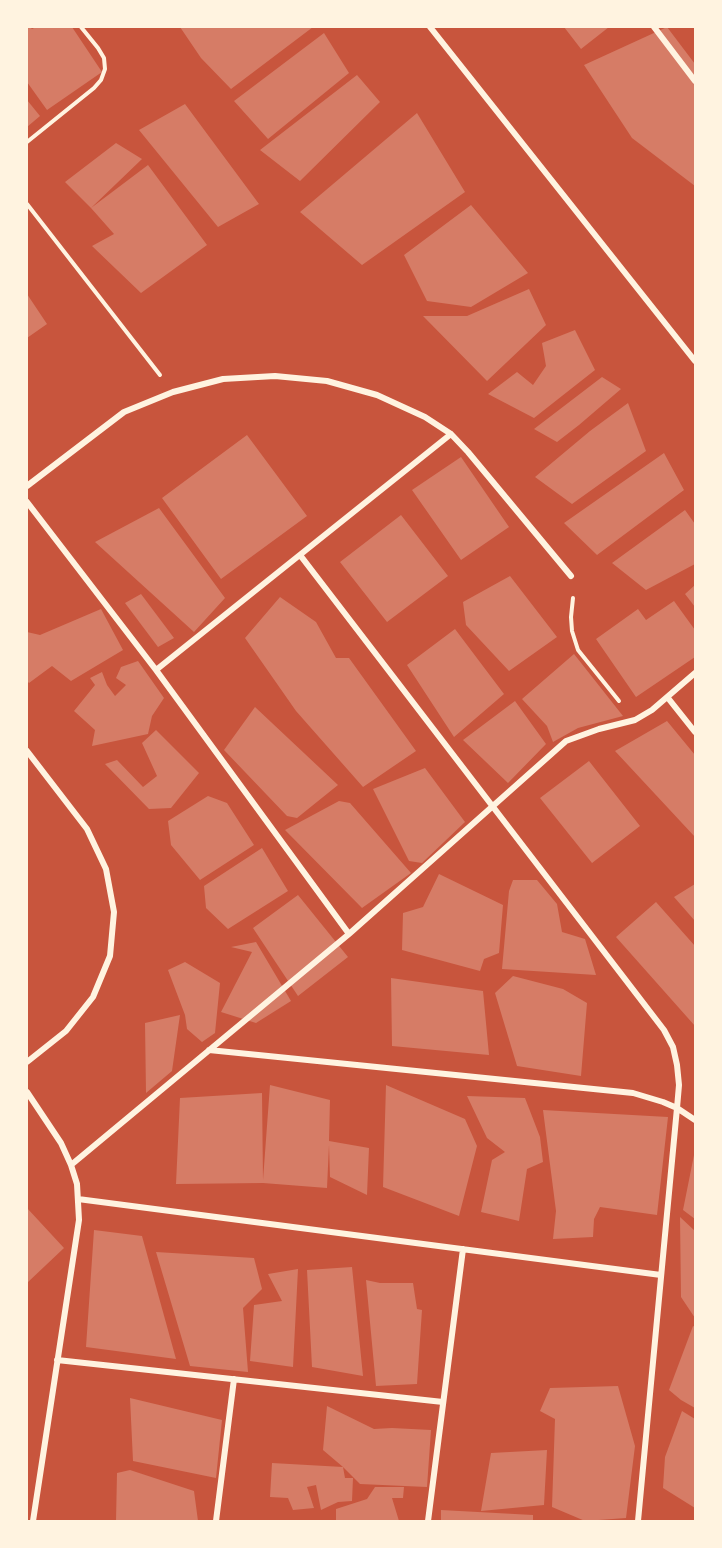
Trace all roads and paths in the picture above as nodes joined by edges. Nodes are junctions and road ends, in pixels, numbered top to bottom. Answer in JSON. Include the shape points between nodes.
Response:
{"nodes":[{"id":1,"x":81,"y":27,"type":"edge"},
{"id":2,"x":430,"y":27,"type":"edge"},
{"id":3,"x":654,"y":27,"type":"edge"},
{"id":4,"x":695,"y":81,"type":"edge"},
{"id":5,"x":27,"y":142,"type":"edge"},
{"id":6,"x":27,"y":204,"type":"edge"},
{"id":7,"x":695,"y":361,"type":"edge"},
{"id":8,"x":173,"y":392,"type":"junction"},
{"id":9,"x":451,"y":434,"type":"junction"},
{"id":10,"x":27,"y":486,"type":"edge"},
{"id":11,"x":27,"y":502,"type":"edge"},
{"id":12,"x":300,"y":555,"type":"junction"},
{"id":13,"x":571,"y":576,"type":"joint"},
{"id":14,"x":156,"y":670,"type":"junction"},
{"id":15,"x":695,"y":674,"type":"edge"},
{"id":16,"x":668,"y":698,"type":"junction"},
{"id":17,"x":635,"y":720,"type":"junction"},
{"id":18,"x":695,"y":732,"type":"edge"},
{"id":19,"x":27,"y":751,"type":"edge"},
{"id":20,"x":492,"y":807,"type":"junction"},
{"id":21,"x":349,"y":934,"type":"junction"},
{"id":22,"x":208,"y":1050,"type":"junction"},
{"id":23,"x":27,"y":1062,"type":"edge"},
{"id":24,"x":27,"y":1092,"type":"edge"},
{"id":25,"x":677,"y":1108,"type":"junction"},
{"id":26,"x":695,"y":1120,"type":"edge"},
{"id":27,"x":71,"y":1165,"type":"junction"},
{"id":28,"x":78,"y":1200,"type":"junction"},
{"id":29,"x":463,"y":1249,"type":"junction"},
{"id":30,"x":661,"y":1275,"type":"junction"},
{"id":31,"x":57,"y":1360,"type":"junction"},
{"id":32,"x":234,"y":1379,"type":"junction"},
{"id":33,"x":443,"y":1402,"type":"junction"},
{"id":34,"x":33,"y":1521,"type":"edge"},
{"id":35,"x":216,"y":1521,"type":"edge"},
{"id":36,"x":428,"y":1521,"type":"edge"},
{"id":37,"x":638,"y":1521,"type":"edge"}],
"edges":[{"from":1,"to":5,"type":"path","via":[[104,58],[101,80]]},
{"from":2,"to":7,"type":"street"},
{"from":3,"to":4,"type":"street"},
{"from":6,"to":8,"type":"path"},
{"from":8,"to":9,"type":"street","via":[[223,380],[275,376],[327,381],[377,395]]},
{"from":8,"to":10,"type":"street","via":[[124,412]]},
{"from":9,"to":12,"type":"street"},
{"from":9,"to":13,"type":"street"},
{"from":11,"to":14,"type":"street"},
{"from":12,"to":14,"type":"street"},
{"from":12,"to":20,"type":"street"},
{"from":13,"to":17,"type":"path","via":[[572,631],[578,650]]},
{"from":14,"to":21,"type":"street"},
{"from":15,"to":16,"type":"street"},
{"from":16,"to":17,"type":"street"},
{"from":16,"to":18,"type":"street"},
{"from":17,"to":20,"type":"street","via":[[566,741]]},
{"from":19,"to":23,"type":"street","via":[[87,829],[106,869],[114,912],[110,956],[93,997],[66,1031]]},
{"from":20,"to":21,"type":"street"},
{"from":20,"to":25,"type":"street","via":[[664,1030],[677,1065]]},
{"from":21,"to":22,"type":"street"},
{"from":22,"to":25,"type":"street","via":[[633,1093]]},
{"from":22,"to":27,"type":"street"},
{"from":24,"to":27,"type":"street"},
{"from":25,"to":26,"type":"street"},
{"from":25,"to":30,"type":"street"},
{"from":27,"to":28,"type":"street"},
{"from":28,"to":29,"type":"street"},
{"from":28,"to":31,"type":"street"},
{"from":29,"to":30,"type":"street"},
{"from":29,"to":33,"type":"street"},
{"from":30,"to":37,"type":"street"},
{"from":31,"to":32,"type":"street"},
{"from":31,"to":34,"type":"street"},
{"from":32,"to":33,"type":"street"},
{"from":32,"to":35,"type":"street"},
{"from":33,"to":36,"type":"street"}]}
